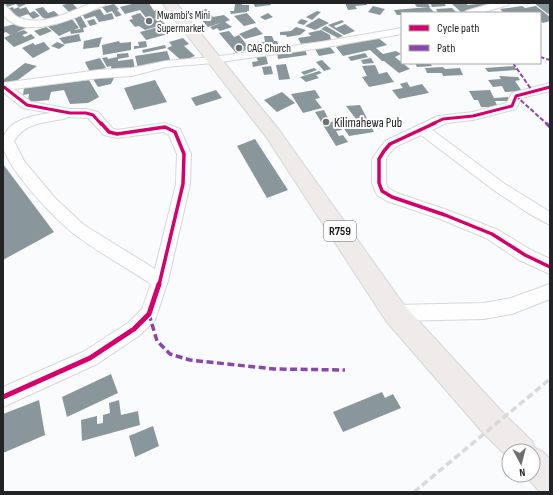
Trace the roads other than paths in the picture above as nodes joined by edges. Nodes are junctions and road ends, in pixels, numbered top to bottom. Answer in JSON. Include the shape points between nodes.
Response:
{"nodes":[{"id":1,"x":101,"y":3,"type":"edge"},
{"id":2,"x":169,"y":3,"type":"edge"},
{"id":3,"x":504,"y":3,"type":"edge"},
{"id":4,"x":3,"y":8,"type":"edge"},
{"id":5,"x":473,"y":12,"type":"edge"},
{"id":6,"x":8,"y":21,"type":"edge"},
{"id":7,"x":401,"y":31,"type":"edge"},
{"id":8,"x":213,"y":60,"type":"junction"},
{"id":9,"x":4,"y":87,"type":"edge"},
{"id":10,"x":550,"y":87,"type":"edge"},
{"id":11,"x":70,"y":113,"type":"junction"},
{"id":12,"x":422,"y":129,"type":"junction"},
{"id":13,"x":550,"y":219,"type":"edge"},
{"id":14,"x":550,"y":267,"type":"edge"},
{"id":15,"x":160,"y":281,"type":"junction"},
{"id":16,"x":550,"y":291,"type":"edge"},
{"id":17,"x":396,"y":313,"type":"junction"},
{"id":18,"x":3,"y":397,"type":"edge"},
{"id":19,"x":515,"y":443,"type":"edge"}],
"edges":[{"from":1,"to":6,"type":"street","via":[[74,15],[47,22],[29,24]]},
{"from":2,"to":8,"type":"main road","number":"R759"},
{"from":3,"to":5,"type":"street"},
{"from":4,"to":6,"type":"street"},
{"from":7,"to":8,"type":"street"},
{"from":8,"to":9,"type":"street","via":[[166,64],[132,72]]},
{"from":8,"to":17,"type":"main road","number":"R759","via":[[273,134]]},
{"from":9,"to":11,"type":"street","via":[[27,105]]},
{"from":10,"to":12,"type":"street","via":[[516,96],[512,106],[473,116],[443,119]]},
{"from":11,"to":15,"type":"street","via":[[93,115],[108,132],[117,134],[165,127],[175,132],[184,154],[184,184]]},
{"from":11,"to":15,"type":"street","via":[[30,121],[15,129],[7,141],[18,164],[50,202],[79,229]]},
{"from":12,"to":13,"type":"street","via":[[488,180]]},
{"from":12,"to":14,"type":"street","via":[[390,144],[384,151],[379,160],[379,183],[382,191],[492,234]]},
{"from":15,"to":18,"type":"street","via":[[148,314],[134,329],[90,358]]},
{"from":16,"to":17,"type":"street","via":[[512,306],[484,311]]},
{"from":17,"to":19,"type":"main road","number":"R759","via":[[495,425]]}]}
